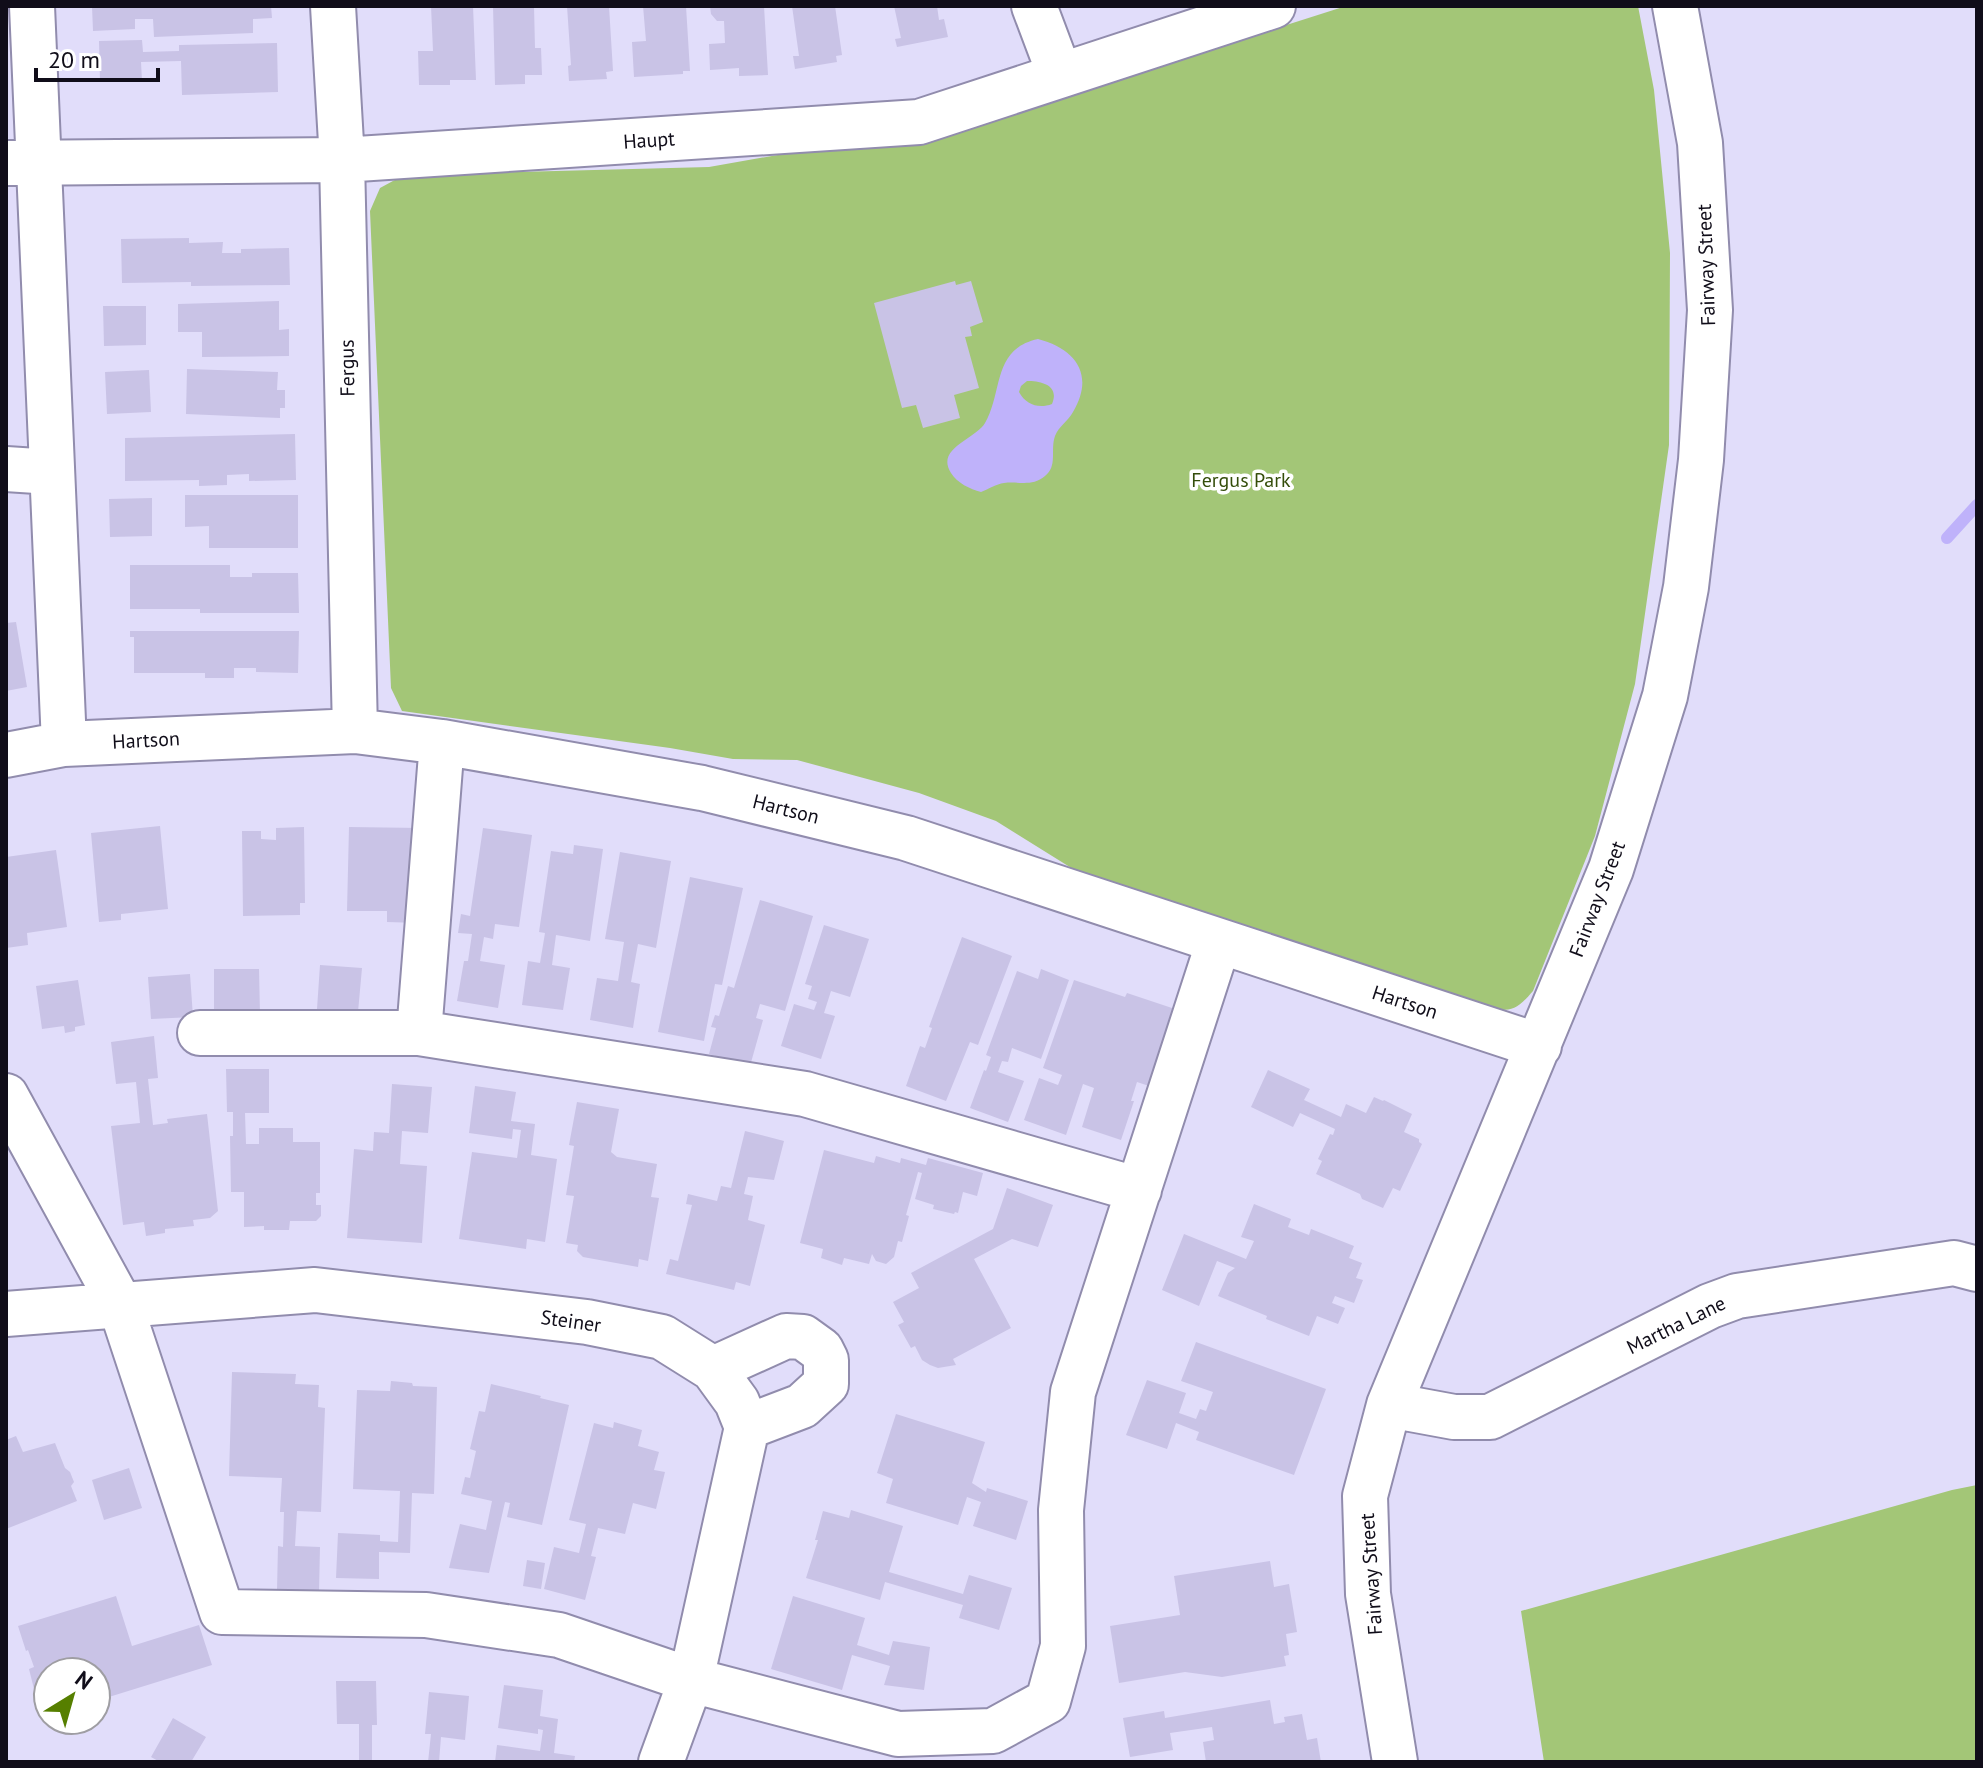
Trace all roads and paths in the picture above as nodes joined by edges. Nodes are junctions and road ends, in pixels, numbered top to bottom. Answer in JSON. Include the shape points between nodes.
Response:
{"nodes":[{"id":1,"x":32,"y":6,"type":"edge"},
{"id":2,"x":333,"y":6,"type":"edge"},
{"id":3,"x":1034,"y":6,"type":"edge"},
{"id":4,"x":1273,"y":6,"type":"edge"},
{"id":5,"x":1675,"y":6,"type":"edge"},
{"id":6,"x":1060,"y":75,"type":"junction"},
{"id":7,"x":342,"y":160,"type":"junction"},
{"id":8,"x":22,"y":162,"type":"edge"},
{"id":9,"x":6,"y":469,"type":"edge"},
{"id":10,"x":52,"y":472,"type":"junction"},
{"id":11,"x":355,"y":731,"type":"junction"},
{"id":12,"x":442,"y":742,"type":"junction"},
{"id":13,"x":64,"y":744,"type":"junction"},
{"id":14,"x":6,"y":755,"type":"edge"},
{"id":15,"x":1219,"y":941,"type":"junction"},
{"id":16,"x":200,"y":1033,"type":"dead end"},
{"id":17,"x":419,"y":1033,"type":"junction"},
{"id":18,"x":1539,"y":1046,"type":"junction"},
{"id":19,"x":6,"y":1096,"type":"edge"},
{"id":20,"x":1139,"y":1190,"type":"junction"},
{"id":21,"x":1977,"y":1269,"type":"edge"},
{"id":22,"x":120,"y":1304,"type":"junction"},
{"id":23,"x":6,"y":1314,"type":"edge"},
{"id":24,"x":713,"y":1369,"type":"junction"},
{"id":25,"x":1389,"y":1405,"type":"junction"},
{"id":26,"x":747,"y":1427,"type":"junction"},
{"id":27,"x":691,"y":1680,"type":"junction"},
{"id":28,"x":661,"y":1762,"type":"edge"},
{"id":29,"x":1395,"y":1762,"type":"edge"}],
"edges":[{"from":1,"to":8,"type":"street"},
{"from":2,"to":7,"type":"street","name":"Fergus"},
{"from":3,"to":6,"type":"street"},
{"from":4,"to":6,"type":"street","name":"Haupt"},
{"from":5,"to":18,"type":"street","name":"Fairway Street","via":[[1700,143],[1710,310],[1686,587],[1665,696],[1611,869]]},
{"from":6,"to":7,"type":"street","name":"Haupt","via":[[919,122]]},
{"from":7,"to":8,"type":"street","name":"Haupt"},
{"from":7,"to":11,"type":"street","name":"Fergus"},
{"from":8,"to":10,"type":"street"},
{"from":9,"to":10,"type":"street"},
{"from":10,"to":13,"type":"street"},
{"from":11,"to":12,"type":"street","name":"Hartson"},
{"from":11,"to":13,"type":"street","name":"Hartson"},
{"from":12,"to":15,"type":"street","name":"Hartson","via":[[702,788],[906,838]]},
{"from":12,"to":17,"type":"street"},
{"from":13,"to":14,"type":"street","name":"Hartson"},
{"from":15,"to":18,"type":"street","name":"Hartson"},
{"from":15,"to":20,"type":"street"},
{"from":16,"to":17,"type":"street"},
{"from":17,"to":20,"type":"street","via":[[805,1094]]},
{"from":18,"to":25,"type":"street","name":"Fairway Street"},
{"from":19,"to":22,"type":"street"},
{"from":20,"to":27,"type":"street","via":[[1073,1392],[1061,1510],[1063,1646],[1048,1701],[993,1731],[898,1734]]},
{"from":21,"to":25,"type":"street","name":"Martha Lane","via":[[1954,1263],[1737,1296],[1490,1417],[1454,1417]]},
{"from":22,"to":23,"type":"street","name":"Steiner"},
{"from":22,"to":24,"type":"street","name":"Steiner","via":[[315,1290],[587,1322],[662,1337]]},
{"from":22,"to":27,"type":"street","via":[[222,1612],[426,1615],[559,1635]]},
{"from":24,"to":26,"type":"street","name":"Steiner","via":[[737,1402]]},
{"from":24,"to":26,"type":"street","via":[[786,1336],[803,1337],[821,1350],[826,1384],[802,1406]]},
{"from":25,"to":29,"type":"street","name":"Fairway Street","via":[[1365,1496],[1368,1594]]},
{"from":26,"to":27,"type":"street"},
{"from":27,"to":28,"type":"street"}]}
